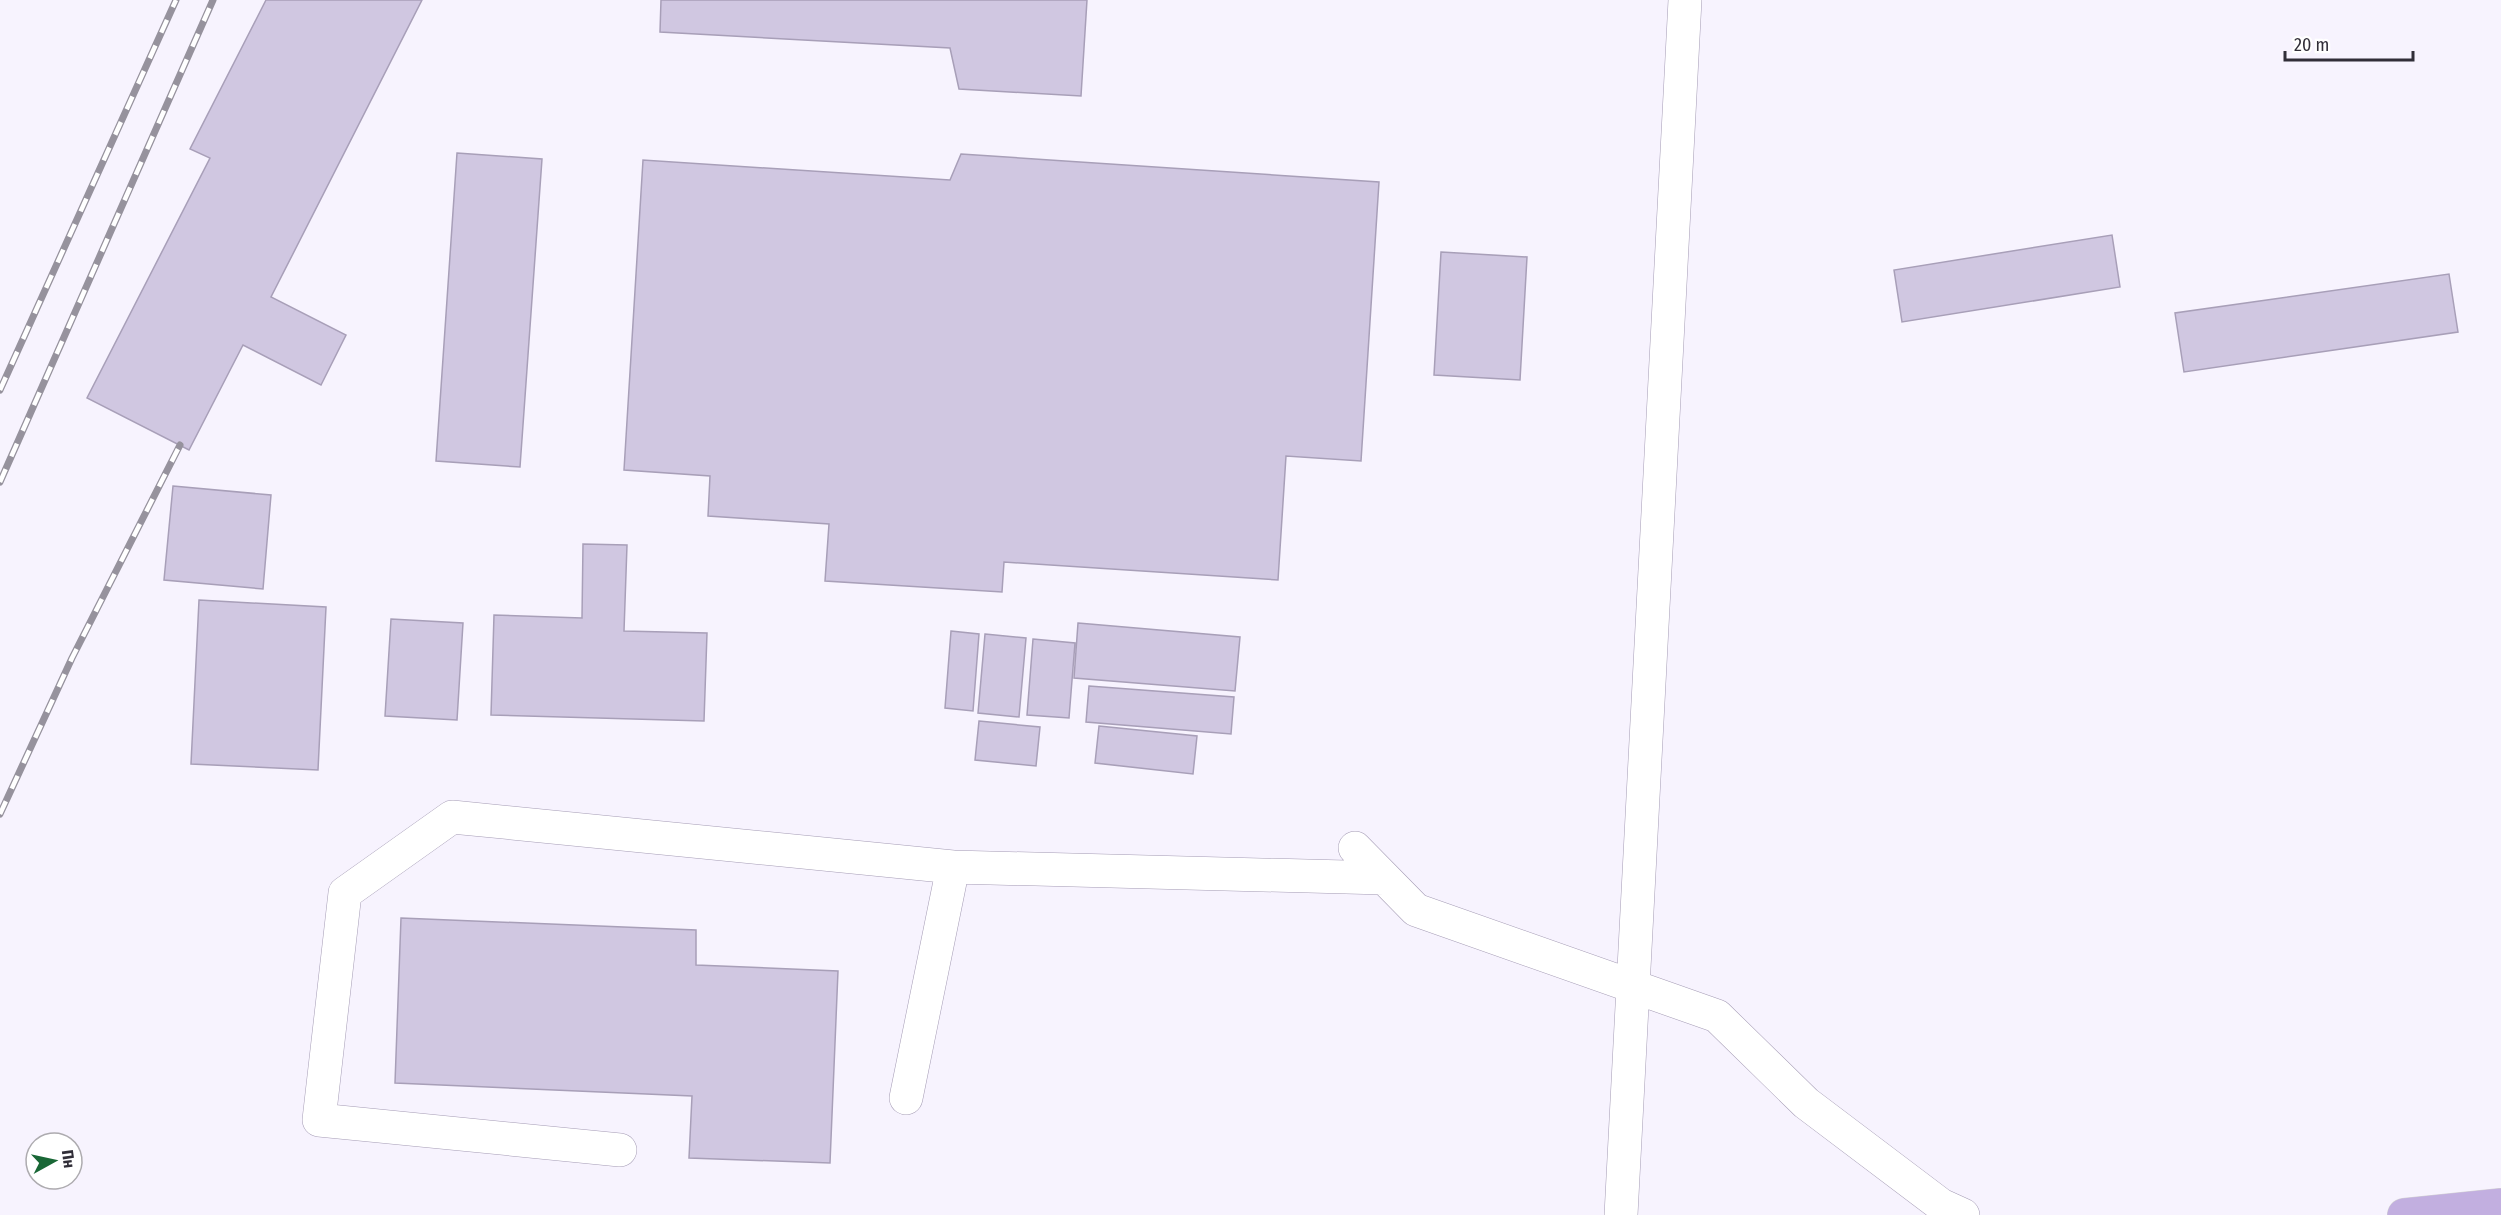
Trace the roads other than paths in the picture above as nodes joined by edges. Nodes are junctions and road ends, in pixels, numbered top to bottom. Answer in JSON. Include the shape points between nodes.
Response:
{"nodes":[{"id":1,"x":1685,"y":0,"type":"edge"},
{"id":2,"x":1355,"y":848,"type":"dead end"},
{"id":3,"x":953,"y":867,"type":"junction"},
{"id":4,"x":1384,"y":878,"type":"junction"},
{"id":5,"x":1635,"y":987,"type":"junction"},
{"id":6,"x":906,"y":1098,"type":"dead end"},
{"id":7,"x":620,"y":1150,"type":"dead end"},
{"id":8,"x":2501,"y":1205,"type":"edge"},
{"id":9,"x":1622,"y":1215,"type":"edge"},
{"id":10,"x":1963,"y":1215,"type":"edge"},
{"id":11,"x":2404,"y":1215,"type":"edge"}],
"edges":[{"from":1,"to":5,"type":"street"},
{"from":2,"to":4,"type":"street"},
{"from":3,"to":4,"type":"street"},
{"from":3,"to":6,"type":"street"},
{"from":3,"to":7,"type":"street","via":[[452,817],[345,893],[319,1120]]},
{"from":4,"to":5,"type":"street","via":[[1416,910]]},
{"from":5,"to":9,"type":"street"},
{"from":5,"to":10,"type":"street","via":[[1717,1016],[1806,1103],[1941,1205]]},
{"from":8,"to":11,"type":"main road"}]}
